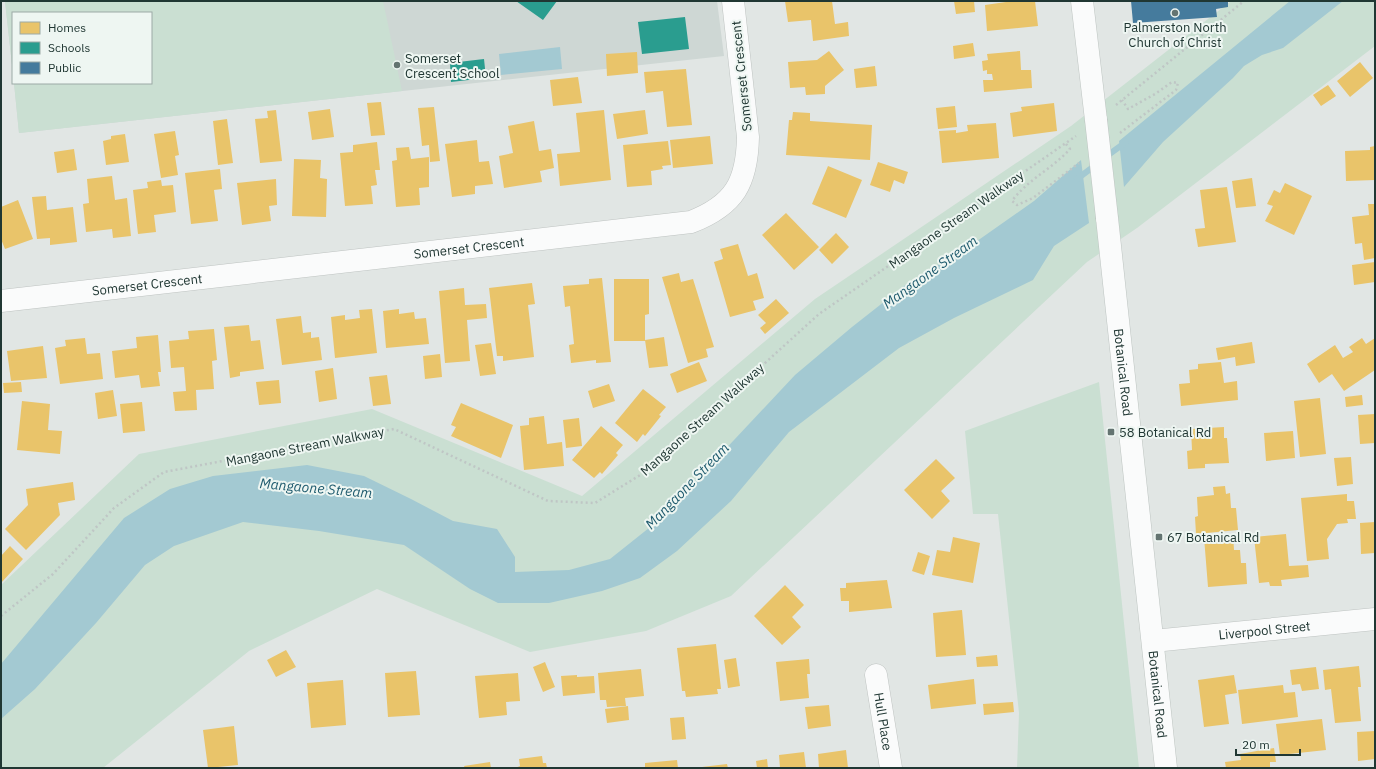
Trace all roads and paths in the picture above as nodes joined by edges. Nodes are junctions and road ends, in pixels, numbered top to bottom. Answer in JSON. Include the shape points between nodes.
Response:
{"nodes":[{"id":1,"x":733,"y":1,"type":"edge"},
{"id":2,"x":1082,"y":1,"type":"edge"},
{"id":3,"x":1244,"y":1,"type":"edge"},
{"id":4,"x":1096,"y":120,"type":"junction"},
{"id":5,"x":1,"y":301,"type":"edge"},
{"id":6,"x":1,"y":616,"type":"edge"},
{"id":7,"x":1375,"y":619,"type":"edge"},
{"id":8,"x":1153,"y":641,"type":"junction"},
{"id":9,"x":876,"y":675,"type":"dead end"},
{"id":10,"x":890,"y":768,"type":"edge"},
{"id":11,"x":1166,"y":768,"type":"edge"}],
"edges":[{"from":1,"to":5,"type":"street","name":"Somerset Crescent","via":[[748,137],[744,174],[736,190],[724,203],[708,215],[691,222]]},
{"from":2,"to":4,"type":"street","name":"Botanical Road"},
{"from":3,"to":4,"type":"path","name":"Mangaone Stream Walkway"},
{"from":4,"to":6,"type":"path","name":"Mangaone Stream Walkway","via":[[1074,138],[819,314],[644,472],[596,502],[548,501],[394,429],[164,472],[114,508],[53,574]]},
{"from":4,"to":8,"type":"street","name":"Botanical Road","bridge":true},
{"from":7,"to":8,"type":"street","name":"Liverpool Street"},
{"from":8,"to":11,"type":"street","name":"Botanical Road"},
{"from":9,"to":10,"type":"street","name":"Hull Place"}]}
